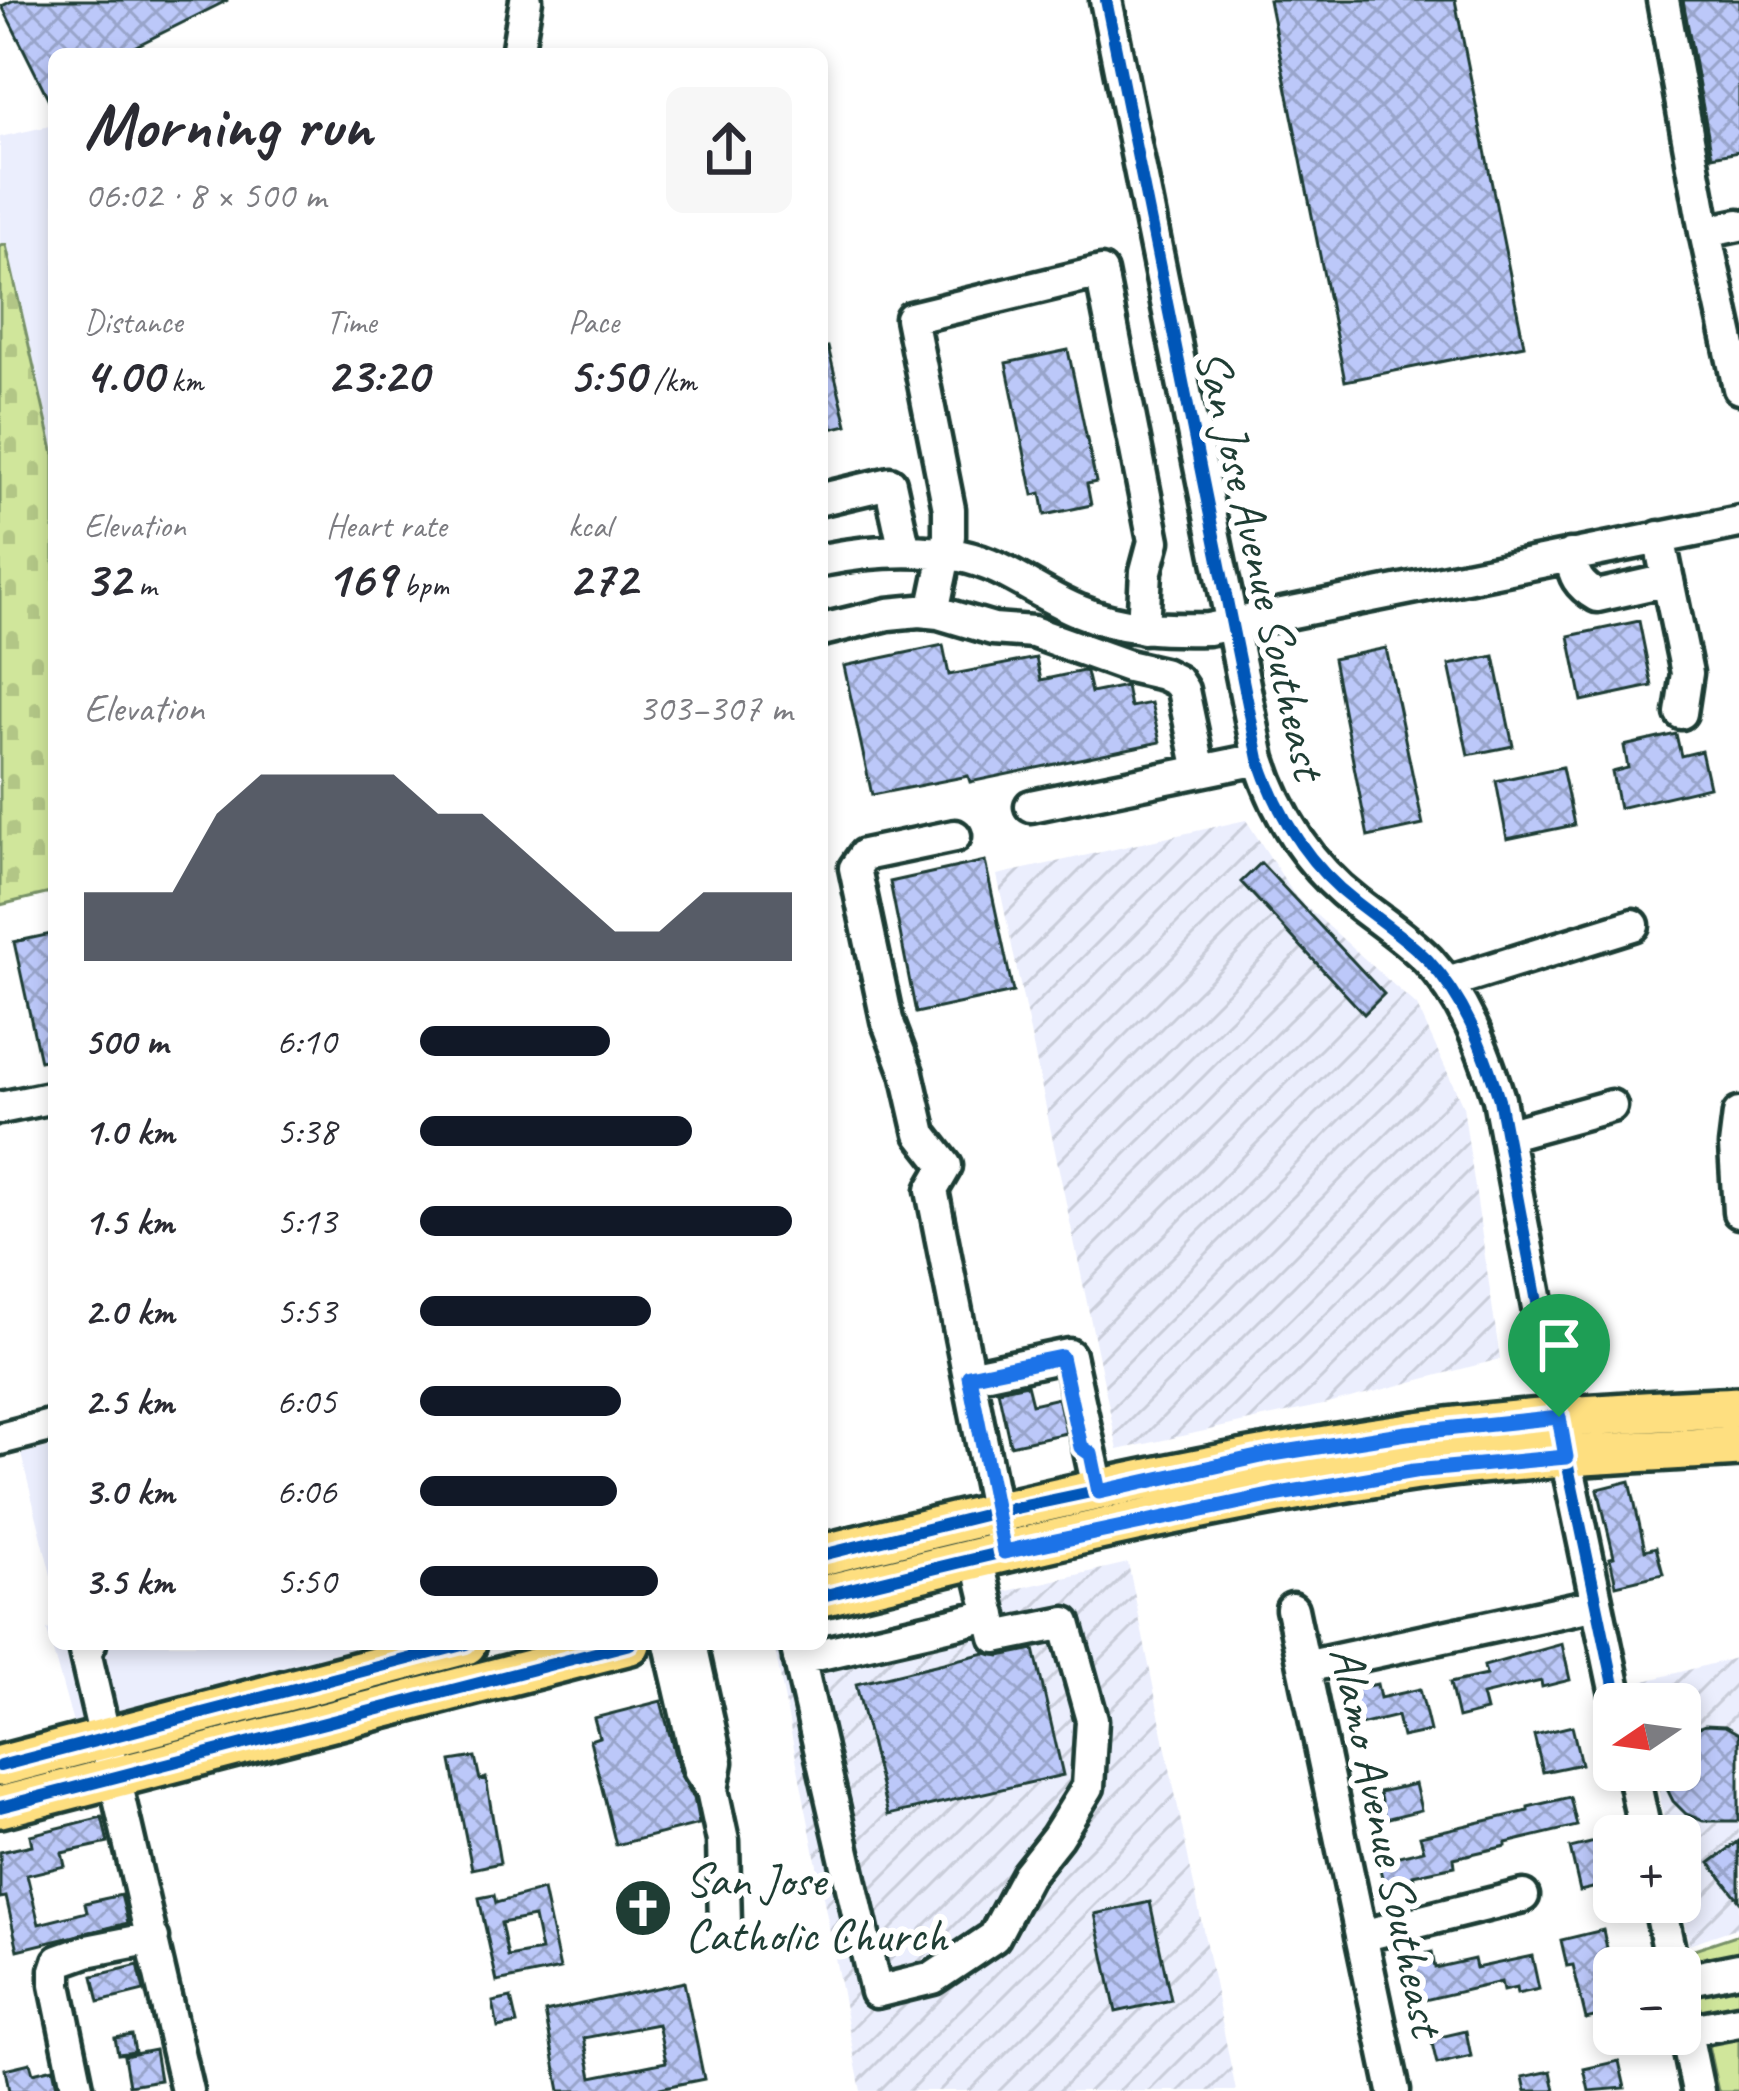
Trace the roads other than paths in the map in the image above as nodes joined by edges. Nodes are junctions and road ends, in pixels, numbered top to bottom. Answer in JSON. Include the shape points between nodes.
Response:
{"nodes":[{"id":1,"x":526,"y":0,"type":"edge"},
{"id":2,"x":1106,"y":0,"type":"edge"},
{"id":3,"x":1663,"y":0,"type":"edge"},
{"id":4,"x":518,"y":48,"type":"edge"},
{"id":5,"x":1739,"y":225,"type":"edge"},
{"id":6,"x":1705,"y":232,"type":"junction"},
{"id":7,"x":1739,"y":388,"type":"edge"},
{"id":8,"x":828,"y":498,"type":"edge"},
{"id":9,"x":1739,"y":521,"type":"edge"},
{"id":10,"x":1659,"y":537,"type":"junction"},
{"id":11,"x":905,"y":551,"type":"junction"},
{"id":12,"x":945,"y":554,"type":"junction"},
{"id":13,"x":1570,"y":555,"type":"junction"},
{"id":14,"x":828,"y":559,"type":"edge"},
{"id":15,"x":1668,"y":580,"type":"junction"},
{"id":16,"x":933,"y":612,"type":"junction"},
{"id":17,"x":1231,"y":625,"type":"junction"},
{"id":18,"x":1143,"y":628,"type":"junction"},
{"id":19,"x":828,"y":629,"type":"edge"},
{"id":20,"x":1681,"y":713,"type":"dead end"},
{"id":21,"x":1259,"y":759,"type":"junction"},
{"id":22,"x":1200,"y":771,"type":"junction"},
{"id":23,"x":1031,"y":806,"type":"dead end"},
{"id":24,"x":955,"y":836,"type":"dead end"},
{"id":25,"x":1633,"y":925,"type":"dead end"},
{"id":26,"x":1447,"y":983,"type":"junction"},
{"id":27,"x":48,"y":1097,"type":"edge"},
{"id":28,"x":1611,"y":1106,"type":"dead end"},
{"id":29,"x":0,"y":1108,"type":"edge"},
{"id":30,"x":1738,"y":1117,"type":"edge"},
{"id":31,"x":1505,"y":1135,"type":"junction"},
{"id":32,"x":1739,"y":1212,"type":"edge"},
{"id":33,"x":969,"y":1376,"type":"junction"},
{"id":34,"x":1739,"y":1406,"type":"edge"},
{"id":35,"x":1559,"y":1417,"type":"junction"},
{"id":36,"x":48,"y":1427,"type":"edge"},
{"id":37,"x":0,"y":1439,"type":"edge"},
{"id":38,"x":1739,"y":1446,"type":"edge"},
{"id":39,"x":1266,"y":1455,"type":"junction"},
{"id":40,"x":1566,"y":1457,"type":"junction"},
{"id":41,"x":1095,"y":1473,"type":"junction"},
{"id":42,"x":1274,"y":1495,"type":"junction"},
{"id":43,"x":996,"y":1512,"type":"junction"},
{"id":44,"x":828,"y":1554,"type":"edge"},
{"id":45,"x":990,"y":1555,"type":"junction"},
{"id":46,"x":828,"y":1595,"type":"edge"},
{"id":47,"x":1596,"y":1604,"type":"junction"},
{"id":48,"x":1292,"y":1609,"type":"dead end"},
{"id":49,"x":991,"y":1615,"type":"junction"},
{"id":50,"x":828,"y":1645,"type":"edge"},
{"id":51,"x":86,"y":1650,"type":"edge"},
{"id":52,"x":419,"y":1650,"type":"edge"},
{"id":53,"x":582,"y":1650,"type":"edge"},
{"id":54,"x":671,"y":1650,"type":"edge"},
{"id":55,"x":692,"y":1650,"type":"edge"},
{"id":56,"x":798,"y":1651,"type":"edge"},
{"id":57,"x":533,"y":1656,"type":"edge"},
{"id":58,"x":357,"y":1658,"type":"edge"},
{"id":59,"x":1305,"y":1667,"type":"junction"},
{"id":60,"x":1613,"y":1683,"type":"edge"},
{"id":61,"x":105,"y":1738,"type":"junction"},
{"id":62,"x":0,"y":1766,"type":"edge"},
{"id":63,"x":116,"y":1778,"type":"junction"},
{"id":64,"x":712,"y":1790,"type":"junction"},
{"id":65,"x":0,"y":1807,"type":"edge"},
{"id":66,"x":1522,"y":1896,"type":"dead end"},
{"id":67,"x":725,"y":1925,"type":"dead end"},
{"id":68,"x":1360,"y":1936,"type":"junction"},
{"id":69,"x":153,"y":1938,"type":"junction"},
{"id":70,"x":1739,"y":1970,"type":"edge"},
{"id":71,"x":1701,"y":1978,"type":"edge"},
{"id":72,"x":1701,"y":2019,"type":"edge"},
{"id":73,"x":1739,"y":2021,"type":"edge"},
{"id":74,"x":1691,"y":2055,"type":"edge"},
{"id":75,"x":78,"y":2091,"type":"edge"},
{"id":76,"x":187,"y":2091,"type":"edge"},
{"id":77,"x":1394,"y":2091,"type":"edge"},
{"id":78,"x":1698,"y":2091,"type":"edge"}],
"edges":[{"from":1,"to":4,"type":"street"},
{"from":2,"to":17,"type":"street","name":"San Jose Avenue Southeast"},
{"from":3,"to":6,"type":"street"},
{"from":5,"to":6,"type":"street"},
{"from":6,"to":7,"type":"street"},
{"from":8,"to":11,"type":"street","via":[[890,483]]},
{"from":9,"to":10,"type":"street"},
{"from":10,"to":13,"type":"street"},
{"from":10,"to":15,"type":"street"},
{"from":11,"to":12,"type":"street"},
{"from":11,"to":14,"type":"street"},
{"from":12,"to":16,"type":"street"},
{"from":12,"to":18,"type":"street","via":[[988,564],[1079,611]]},
{"from":12,"to":18,"type":"street","via":[[949,509],[911,318],[1101,272],[1154,542]]},
{"from":13,"to":15,"type":"street","via":[[1574,576],[1597,596]]},
{"from":13,"to":17,"type":"street"},
{"from":15,"to":20,"type":"street","via":[[1687,673]]},
{"from":16,"to":19,"type":"street"},
{"from":16,"to":22,"type":"street","via":[[1033,632],[1177,681]]},
{"from":17,"to":18,"type":"street"},
{"from":17,"to":21,"type":"street","name":"San Jose Avenue Southeast"},
{"from":21,"to":22,"type":"street"},
{"from":21,"to":26,"type":"street","name":"San Jose Avenue Southeast","via":[[1316,867]]},
{"from":22,"to":23,"type":"street"},
{"from":24,"to":33,"type":"street","via":[[864,855],[855,868],[921,1133],[946,1166],[932,1190]]},
{"from":25,"to":26,"type":"street"},
{"from":26,"to":31,"type":"street","name":"San Jose Avenue Southeast","via":[[1480,1042]]},
{"from":27,"to":29,"type":"street"},
{"from":28,"to":31,"type":"street"},
{"from":30,"to":32,"type":"street"},
{"from":31,"to":35,"type":"street","name":"San Jose Avenue Southeast"},
{"from":33,"to":41,"type":"street","via":[[1070,1355]]},
{"from":33,"to":43,"type":"street"},
{"from":34,"to":35,"type":"main road"},
{"from":35,"to":39,"type":"main road"},
{"from":35,"to":40,"type":"street","name":"San Jose Avenue Southeast"},
{"from":36,"to":37,"type":"street"},
{"from":38,"to":40,"type":"main road"},
{"from":39,"to":41,"type":"main road"},
{"from":39,"to":42,"type":"street"},
{"from":40,"to":42,"type":"main road"},
{"from":40,"to":47,"type":"street","name":"San Jose Avenue Southeast"},
{"from":41,"to":43,"type":"main road"},
{"from":42,"to":45,"type":"main road"},
{"from":43,"to":44,"type":"main road"},
{"from":43,"to":45,"type":"street"},
{"from":45,"to":46,"type":"main road"},
{"from":45,"to":49,"type":"street"},
{"from":47,"to":59,"type":"street"},
{"from":47,"to":60,"type":"street","name":"San Jose Avenue Southeast"},
{"from":48,"to":59,"type":"street","name":"Alamo Avenue Southeast"},
{"from":49,"to":50,"type":"street"},
{"from":49,"to":56,"type":"street","via":[[996,1637],[1065,1623],[1092,1720],[1088,1787],[994,1937],[933,1978],[876,1992]]},
{"from":51,"to":61,"type":"street"},
{"from":52,"to":58,"type":"main road"},
{"from":53,"to":57,"type":"main road"},
{"from":54,"to":64,"type":"street","via":[[698,1769]]},
{"from":55,"to":64,"type":"street","via":[[717,1762]]},
{"from":57,"to":63,"type":"main road"},
{"from":58,"to":61,"type":"main road"},
{"from":59,"to":68,"type":"street","name":"Alamo Avenue Southeast"},
{"from":61,"to":62,"type":"main road"},
{"from":61,"to":63,"type":"street"},
{"from":63,"to":65,"type":"main road"},
{"from":63,"to":69,"type":"street"},
{"from":64,"to":67,"type":"street"},
{"from":66,"to":68,"type":"street"},
{"from":68,"to":77,"type":"street","name":"Alamo Avenue Southeast"},
{"from":69,"to":75,"type":"street","via":[[59,1961],[56,1985]]},
{"from":69,"to":76,"type":"street"},
{"from":70,"to":71,"type":"street"},
{"from":72,"to":73,"type":"street"},
{"from":74,"to":78,"type":"street"}]}
